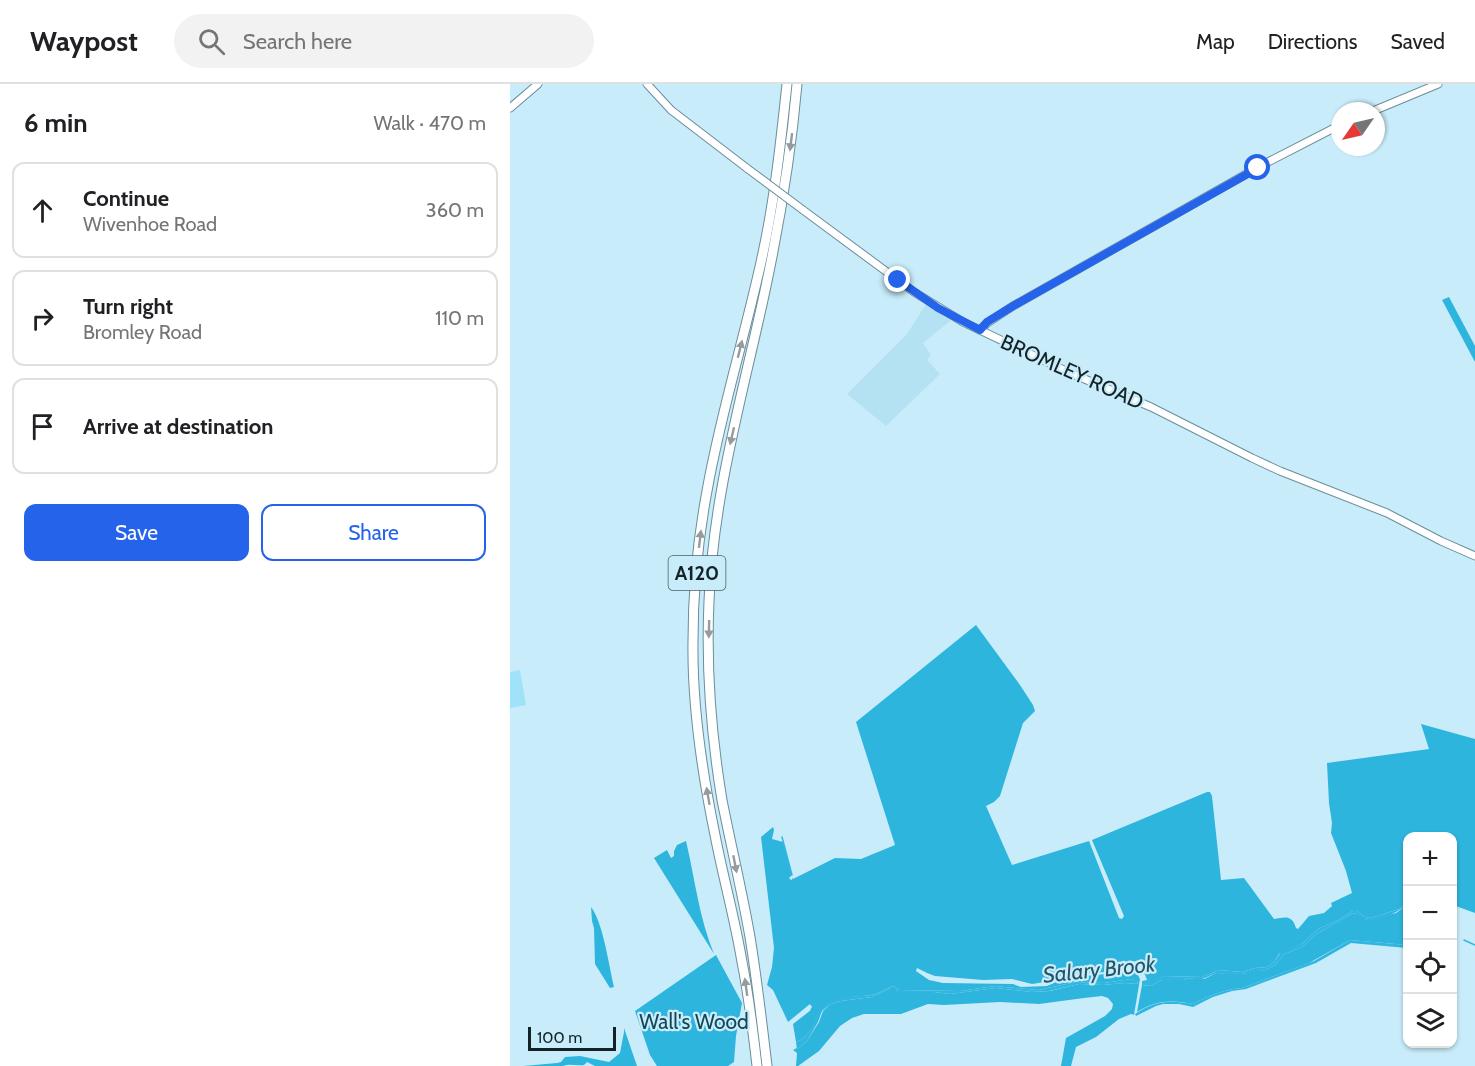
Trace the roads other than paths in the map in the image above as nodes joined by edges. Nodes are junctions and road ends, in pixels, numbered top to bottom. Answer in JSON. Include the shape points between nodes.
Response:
{"nodes":[{"id":1,"x":538,"y":84,"type":"edge"},
{"id":2,"x":647,"y":84,"type":"edge"},
{"id":3,"x":787,"y":84,"type":"edge"},
{"id":4,"x":797,"y":84,"type":"edge"},
{"id":5,"x":1438,"y":84,"type":"edge"},
{"id":6,"x":1385,"y":106,"type":"edge"},
{"id":7,"x":510,"y":108,"type":"edge"},
{"id":8,"x":1331,"y":130,"type":"edge"},
{"id":9,"x":980,"y":330,"type":"junction"},
{"id":10,"x":1475,"y":556,"type":"edge"},
{"id":11,"x":757,"y":1066,"type":"edge"},
{"id":12,"x":767,"y":1066,"type":"edge"}],
"edges":[{"from":1,"to":7,"type":"street"},
{"from":2,"to":9,"type":"street","name":"BROMLEY ROAD","bridge":true,"via":[[691,127],[803,210],[925,299]]},
{"from":11,"to":3,"type":"highway","number":"A120","one_way":true,"via":[[742,962],[701,754],[693,641],[706,491],[763,252]]},
{"from":4,"to":12,"type":"highway","number":"A120","one_way":true,"via":[[780,216],[720,501],[709,600],[708,667],[715,755],[750,938]]},
{"from":5,"to":6,"type":"street"},
{"from":8,"to":9,"type":"street","via":[[1013,306]]},
{"from":9,"to":10,"type":"street","name":"BROMLEY ROAD","via":[[1151,407],[1280,471],[1387,513]]}]}
